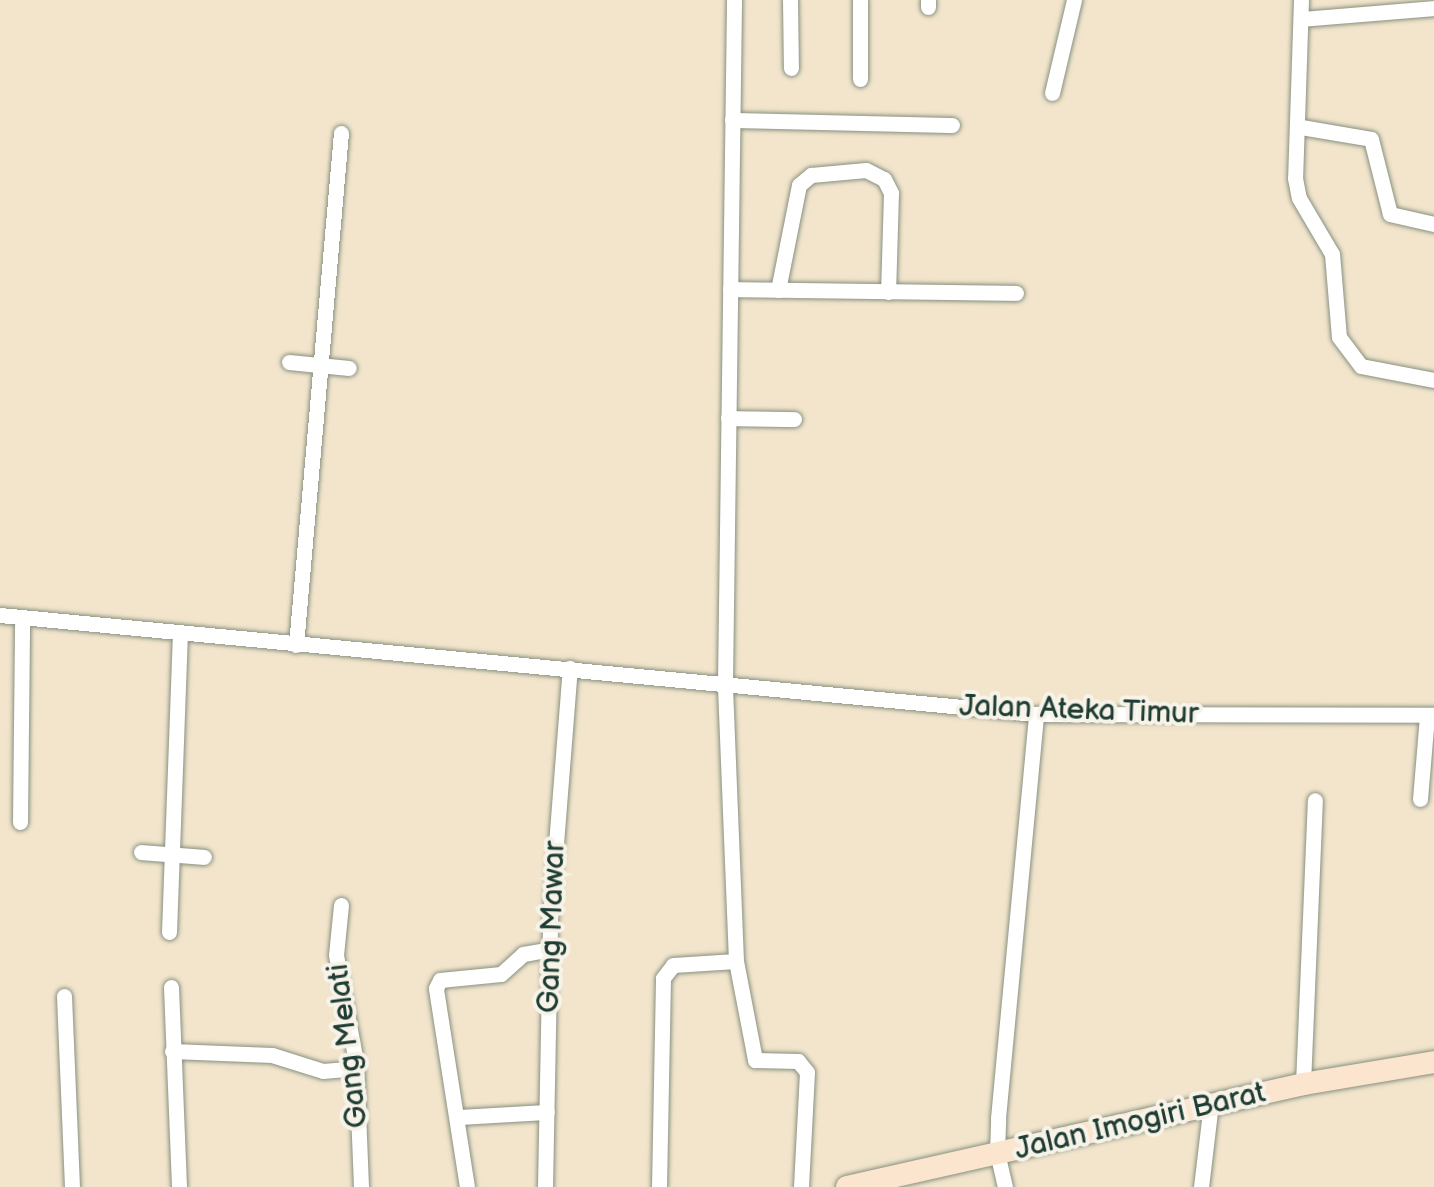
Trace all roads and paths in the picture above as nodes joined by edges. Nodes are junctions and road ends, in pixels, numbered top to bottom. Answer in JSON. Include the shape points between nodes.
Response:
{"nodes":[{"id":1,"x":734,"y":0,"type":"edge"},
{"id":2,"x":790,"y":0,"type":"edge"},
{"id":3,"x":860,"y":0,"type":"edge"},
{"id":4,"x":1074,"y":0,"type":"edge"},
{"id":5,"x":1301,"y":0,"type":"edge"},
{"id":6,"x":1434,"y":8,"type":"edge"},
{"id":7,"x":1301,"y":18,"type":"junction"},
{"id":8,"x":791,"y":68,"type":"dead end"},
{"id":9,"x":860,"y":78,"type":"dead end"},
{"id":10,"x":1052,"y":93,"type":"dead end"},
{"id":11,"x":732,"y":120,"type":"junction"},
{"id":12,"x":952,"y":125,"type":"dead end"},
{"id":13,"x":1300,"y":127,"type":"junction"},
{"id":14,"x":341,"y":133,"type":"dead end"},
{"id":15,"x":1434,"y":224,"type":"edge"},
{"id":16,"x":730,"y":289,"type":"junction"},
{"id":17,"x":778,"y":290,"type":"junction"},
{"id":18,"x":888,"y":292,"type":"junction"},
{"id":19,"x":1016,"y":293,"type":"dead end"},
{"id":20,"x":289,"y":362,"type":"dead end"},
{"id":21,"x":321,"y":365,"type":"junction"},
{"id":22,"x":349,"y":368,"type":"dead end"},
{"id":23,"x":1434,"y":380,"type":"edge"},
{"id":24,"x":728,"y":418,"type":"junction"},
{"id":25,"x":794,"y":419,"type":"dead end"},
{"id":26,"x":0,"y":615,"type":"edge"},
{"id":27,"x":22,"y":618,"type":"junction"},
{"id":28,"x":180,"y":637,"type":"junction"},
{"id":29,"x":296,"y":645,"type":"junction"},
{"id":30,"x":570,"y":668,"type":"junction"},
{"id":31,"x":725,"y":682,"type":"junction"},
{"id":32,"x":1036,"y":714,"type":"junction"},
{"id":33,"x":1430,"y":716,"type":"edge"},
{"id":34,"x":1420,"y":799,"type":"dead end"},
{"id":35,"x":1315,"y":800,"type":"dead end"},
{"id":36,"x":20,"y":822,"type":"dead end"},
{"id":37,"x":141,"y":852,"type":"dead end"},
{"id":38,"x":171,"y":856,"type":"junction"},
{"id":39,"x":204,"y":857,"type":"dead end"},
{"id":40,"x":342,"y":905,"type":"dead end"},
{"id":41,"x":169,"y":932,"type":"dead end"},
{"id":42,"x":550,"y":948,"type":"junction"},
{"id":43,"x":736,"y":960,"type":"junction"},
{"id":44,"x":171,"y":987,"type":"dead end"},
{"id":45,"x":64,"y":996,"type":"dead end"},
{"id":46,"x":172,"y":1051,"type":"junction"},
{"id":47,"x":1434,"y":1062,"type":"edge"},
{"id":48,"x":356,"y":1068,"type":"junction"},
{"id":49,"x":1303,"y":1084,"type":"junction"},
{"id":50,"x":1212,"y":1103,"type":"junction"},
{"id":51,"x":546,"y":1112,"type":"junction"},
{"id":52,"x":458,"y":1118,"type":"junction"},
{"id":53,"x":997,"y":1154,"type":"junction"},
{"id":54,"x":72,"y":1187,"type":"edge"},
{"id":55,"x":179,"y":1187,"type":"edge"},
{"id":56,"x":361,"y":1187,"type":"edge"},
{"id":57,"x":467,"y":1187,"type":"edge"},
{"id":58,"x":545,"y":1187,"type":"edge"},
{"id":59,"x":659,"y":1187,"type":"edge"},
{"id":60,"x":800,"y":1187,"type":"edge"},
{"id":61,"x":847,"y":1187,"type":"edge"},
{"id":62,"x":1006,"y":1187,"type":"edge"},
{"id":63,"x":1202,"y":1187,"type":"edge"}],
"edges":[{"from":1,"to":11,"type":"street"},
{"from":2,"to":8,"type":"street"},
{"from":3,"to":9,"type":"street"},
{"from":4,"to":10,"type":"street"},
{"from":5,"to":7,"type":"street"},
{"from":6,"to":7,"type":"street"},
{"from":7,"to":13,"type":"street"},
{"from":11,"to":12,"type":"street"},
{"from":11,"to":16,"type":"street"},
{"from":13,"to":15,"type":"street","via":[[1371,139],[1390,214]]},
{"from":13,"to":23,"type":"street","via":[[1299,198],[1332,254],[1345,350],[1362,366]]},
{"from":14,"to":21,"type":"street"},
{"from":16,"to":17,"type":"street"},
{"from":16,"to":24,"type":"street"},
{"from":17,"to":18,"type":"street"},
{"from":17,"to":18,"type":"street","via":[[799,185],[811,175],[866,170],[891,193]]},
{"from":18,"to":19,"type":"street"},
{"from":20,"to":21,"type":"street"},
{"from":21,"to":22,"type":"street"},
{"from":21,"to":29,"type":"street"},
{"from":24,"to":25,"type":"street"},
{"from":24,"to":31,"type":"street"},
{"from":26,"to":27,"type":"street","name":"Jalan Ateka Timur"},
{"from":27,"to":28,"type":"street","name":"Jalan Ateka Timur"},
{"from":27,"to":36,"type":"street"},
{"from":28,"to":29,"type":"street","name":"Jalan Ateka Timur"},
{"from":28,"to":38,"type":"street"},
{"from":29,"to":30,"type":"street","name":"Jalan Ateka Timur"},
{"from":30,"to":31,"type":"street","name":"Jalan Ateka Timur"},
{"from":30,"to":42,"type":"street","name":"Gang Mawar"},
{"from":31,"to":32,"type":"street","name":"Jalan Ateka Timur"},
{"from":31,"to":43,"type":"street"},
{"from":32,"to":33,"type":"street","name":"Jalan Ateka Timur"},
{"from":32,"to":53,"type":"street"},
{"from":33,"to":34,"type":"street"},
{"from":35,"to":49,"type":"street"},
{"from":37,"to":38,"type":"street"},
{"from":38,"to":39,"type":"street"},
{"from":38,"to":41,"type":"street"},
{"from":40,"to":48,"type":"street","name":"Gang Melati","via":[[337,965]]},
{"from":42,"to":51,"type":"street","name":"Gang Mawar"},
{"from":42,"to":52,"type":"street","via":[[523,954],[494,976],[438,982]]},
{"from":43,"to":59,"type":"street","via":[[673,965],[663,978]]},
{"from":43,"to":60,"type":"street","via":[[754,1060],[798,1060],[807,1072]]},
{"from":44,"to":46,"type":"street"},
{"from":45,"to":54,"type":"street"},
{"from":46,"to":48,"type":"street","via":[[272,1055],[323,1070]]},
{"from":46,"to":55,"type":"street"},
{"from":47,"to":49,"type":"main road","name":"Jalan Imogiri Barat"},
{"from":48,"to":56,"type":"street","name":"Gang Melati"},
{"from":49,"to":50,"type":"main road","name":"Jalan Imogiri Barat"},
{"from":50,"to":53,"type":"main road","name":"Jalan Imogiri Barat"},
{"from":50,"to":63,"type":"street"},
{"from":51,"to":52,"type":"street"},
{"from":51,"to":58,"type":"street","name":"Gang Mawar"},
{"from":52,"to":57,"type":"street"},
{"from":53,"to":61,"type":"main road","name":"Jalan Imogiri Barat"},
{"from":53,"to":62,"type":"street"}]}
